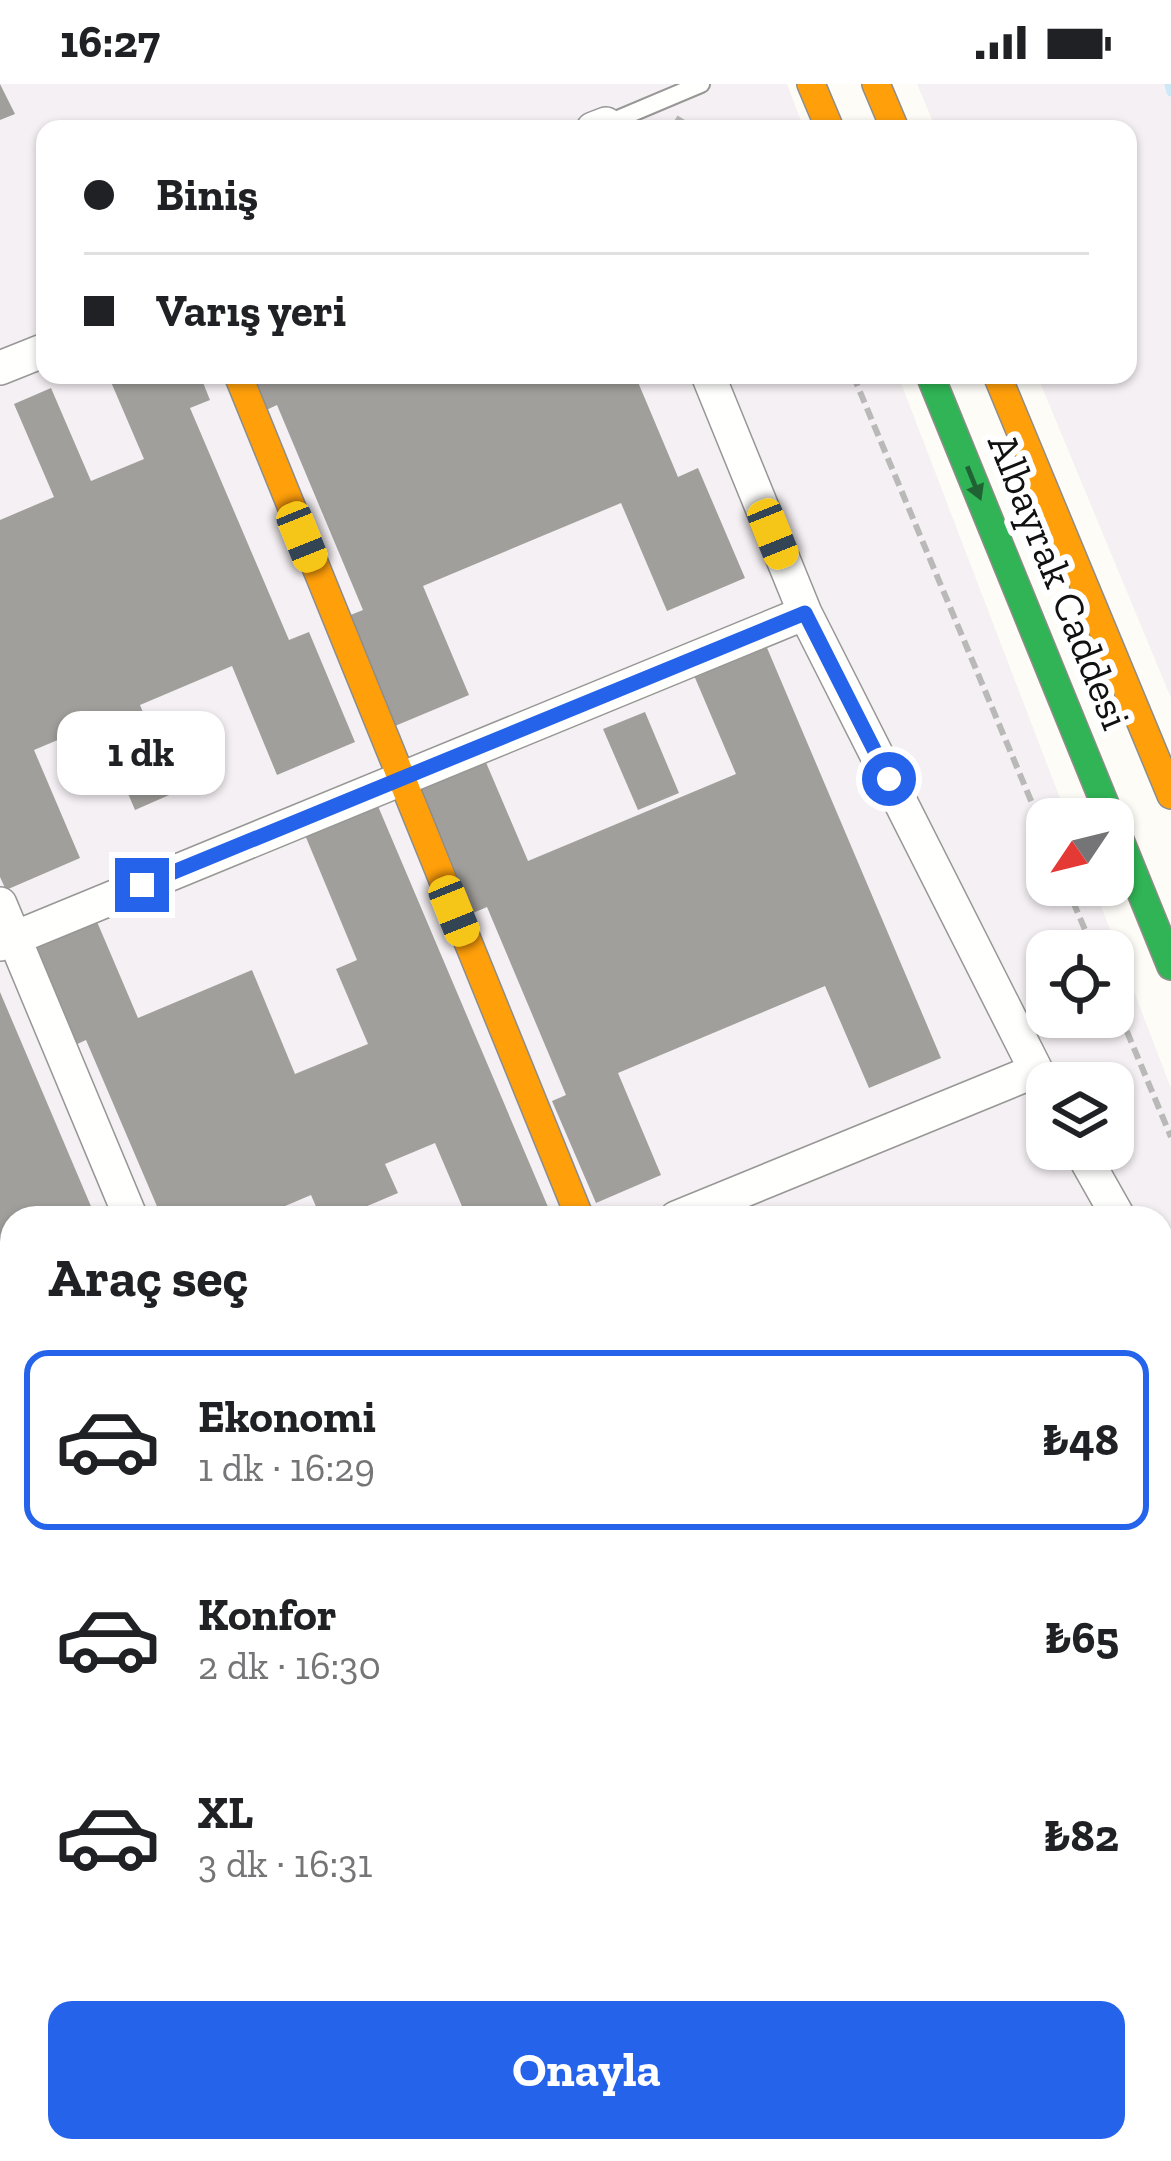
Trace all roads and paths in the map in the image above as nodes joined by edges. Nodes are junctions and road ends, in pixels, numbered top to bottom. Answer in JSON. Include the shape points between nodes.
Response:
{"nodes":[{"id":1,"x":701,"y":84,"type":"edge"},
{"id":2,"x":812,"y":84,"type":"edge"},
{"id":3,"x":876,"y":84,"type":"edge"},
{"id":4,"x":618,"y":120,"type":"edge"},
{"id":5,"x":826,"y":120,"type":"edge"},
{"id":6,"x":891,"y":120,"type":"edge"},
{"id":7,"x":36,"y":354,"type":"edge"},
{"id":8,"x":0,"y":368,"type":"edge"},
{"id":9,"x":242,"y":384,"type":"edge"},
{"id":10,"x":712,"y":384,"type":"edge"},
{"id":11,"x":858,"y":384,"type":"edge"},
{"id":12,"x":934,"y":384,"type":"edge"},
{"id":13,"x":1001,"y":384,"type":"edge"},
{"id":14,"x":805,"y":613,"type":"junction"},
{"id":15,"x":399,"y":780,"type":"junction"},
{"id":16,"x":1171,"y":794,"type":"edge"},
{"id":17,"x":1030,"y":798,"type":"edge"},
{"id":18,"x":1103,"y":798,"type":"edge"},
{"id":19,"x":1134,"y":875,"type":"edge"},
{"id":20,"x":0,"y":904,"type":"edge"},
{"id":21,"x":7,"y":941,"type":"edge"},
{"id":22,"x":1171,"y":965,"type":"edge"},
{"id":23,"x":1130,"y":1038,"type":"edge"},
{"id":24,"x":1031,"y":1062,"type":"edge"},
{"id":25,"x":1026,"y":1088,"type":"edge"},
{"id":26,"x":1171,"y":1137,"type":"edge"},
{"id":27,"x":1092,"y":1170,"type":"edge"},
{"id":28,"x":126,"y":1206,"type":"edge"},
{"id":29,"x":575,"y":1206,"type":"edge"},
{"id":30,"x":708,"y":1206,"type":"edge"},
{"id":31,"x":1112,"y":1206,"type":"edge"}],
"edges":[{"from":1,"to":4,"type":"lane"},
{"from":2,"to":5,"type":"main road"},
{"from":3,"to":6,"type":"main road"},
{"from":7,"to":8,"type":"street"},
{"from":9,"to":15,"type":"main road"},
{"from":10,"to":14,"type":"street"},
{"from":11,"to":17,"type":"path"},
{"from":12,"to":18,"type":"main road","name":"Albayrak Caddesi","one_way":true},
{"from":13,"to":16,"type":"main road"},
{"from":14,"to":15,"type":"street"},
{"from":14,"to":24,"type":"street"},
{"from":15,"to":21,"type":"street"},
{"from":15,"to":29,"type":"main road"},
{"from":19,"to":22,"type":"main road","name":"Albayrak Caddesi"},
{"from":20,"to":21,"type":"street"},
{"from":21,"to":28,"type":"street"},
{"from":23,"to":26,"type":"path"},
{"from":25,"to":30,"type":"street"},
{"from":27,"to":31,"type":"street"}]}
